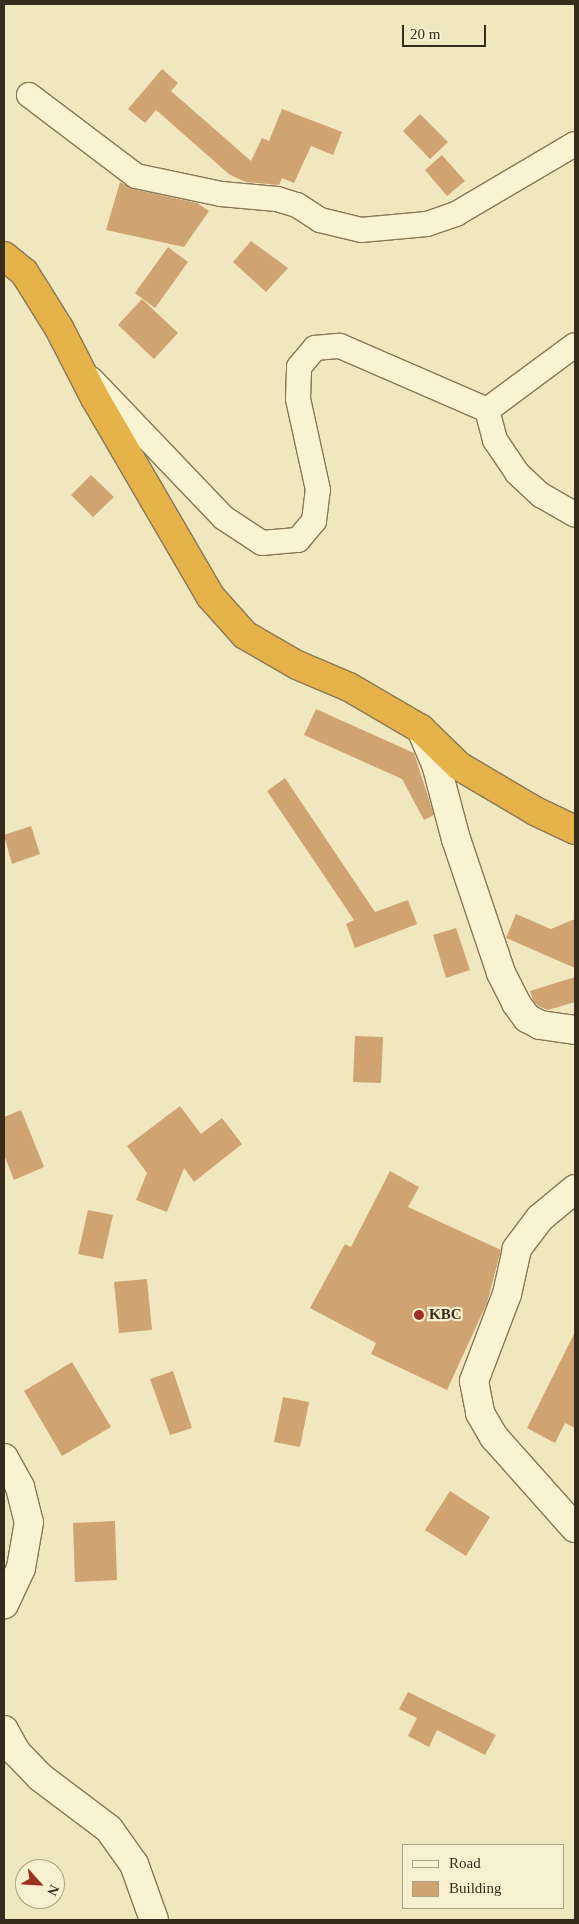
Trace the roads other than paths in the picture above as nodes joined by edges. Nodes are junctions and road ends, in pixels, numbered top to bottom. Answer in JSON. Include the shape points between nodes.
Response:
{"nodes":[{"id":1,"x":29,"y":95,"type":"dead end"},
{"id":2,"x":575,"y":144,"type":"edge"},
{"id":3,"x":4,"y":256,"type":"edge"},
{"id":4,"x":575,"y":345,"type":"edge"},
{"id":5,"x":78,"y":365,"type":"junction"},
{"id":6,"x":488,"y":410,"type":"junction"},
{"id":7,"x":575,"y":515,"type":"edge"},
{"id":8,"x":422,"y":729,"type":"junction"},
{"id":9,"x":575,"y":830,"type":"edge"},
{"id":10,"x":575,"y":1030,"type":"edge"},
{"id":11,"x":575,"y":1189,"type":"edge"},
{"id":12,"x":4,"y":1458,"type":"edge"},
{"id":13,"x":575,"y":1528,"type":"edge"},
{"id":14,"x":4,"y":1604,"type":"edge"},
{"id":15,"x":4,"y":1730,"type":"edge"},
{"id":16,"x":154,"y":1920,"type":"edge"}],
"edges":[{"from":1,"to":2,"type":"street","via":[[136,176],[221,194],[277,199],[297,205],[320,220],[361,230],[427,224],[456,214]]},
{"from":3,"to":5,"type":"highway","via":[[24,272]]},
{"from":4,"to":6,"type":"street"},
{"from":5,"to":6,"type":"street","via":[[224,518],[262,543],[298,540],[314,521],[318,490],[298,399],[300,367],[315,348],[340,346]]},
{"from":5,"to":8,"type":"highway","via":[[193,568],[211,597],[245,635],[297,665],[349,687]]},
{"from":6,"to":7,"type":"street","via":[[495,440],[517,473],[541,495]]},
{"from":8,"to":9,"type":"highway","via":[[459,766],[535,811]]},
{"from":8,"to":10,"type":"street","via":[[436,764],[456,839],[501,973],[516,1004],[527,1018],[540,1025]]},
{"from":11,"to":13,"type":"street","via":[[540,1218],[517,1249],[507,1294],[474,1381],[480,1413],[494,1438]]},
{"from":12,"to":14,"type":"street","via":[[20,1487],[29,1522],[22,1568]]},
{"from":15,"to":16,"type":"street","via":[[17,1753],[40,1777],[109,1829],[134,1864]]}]}
